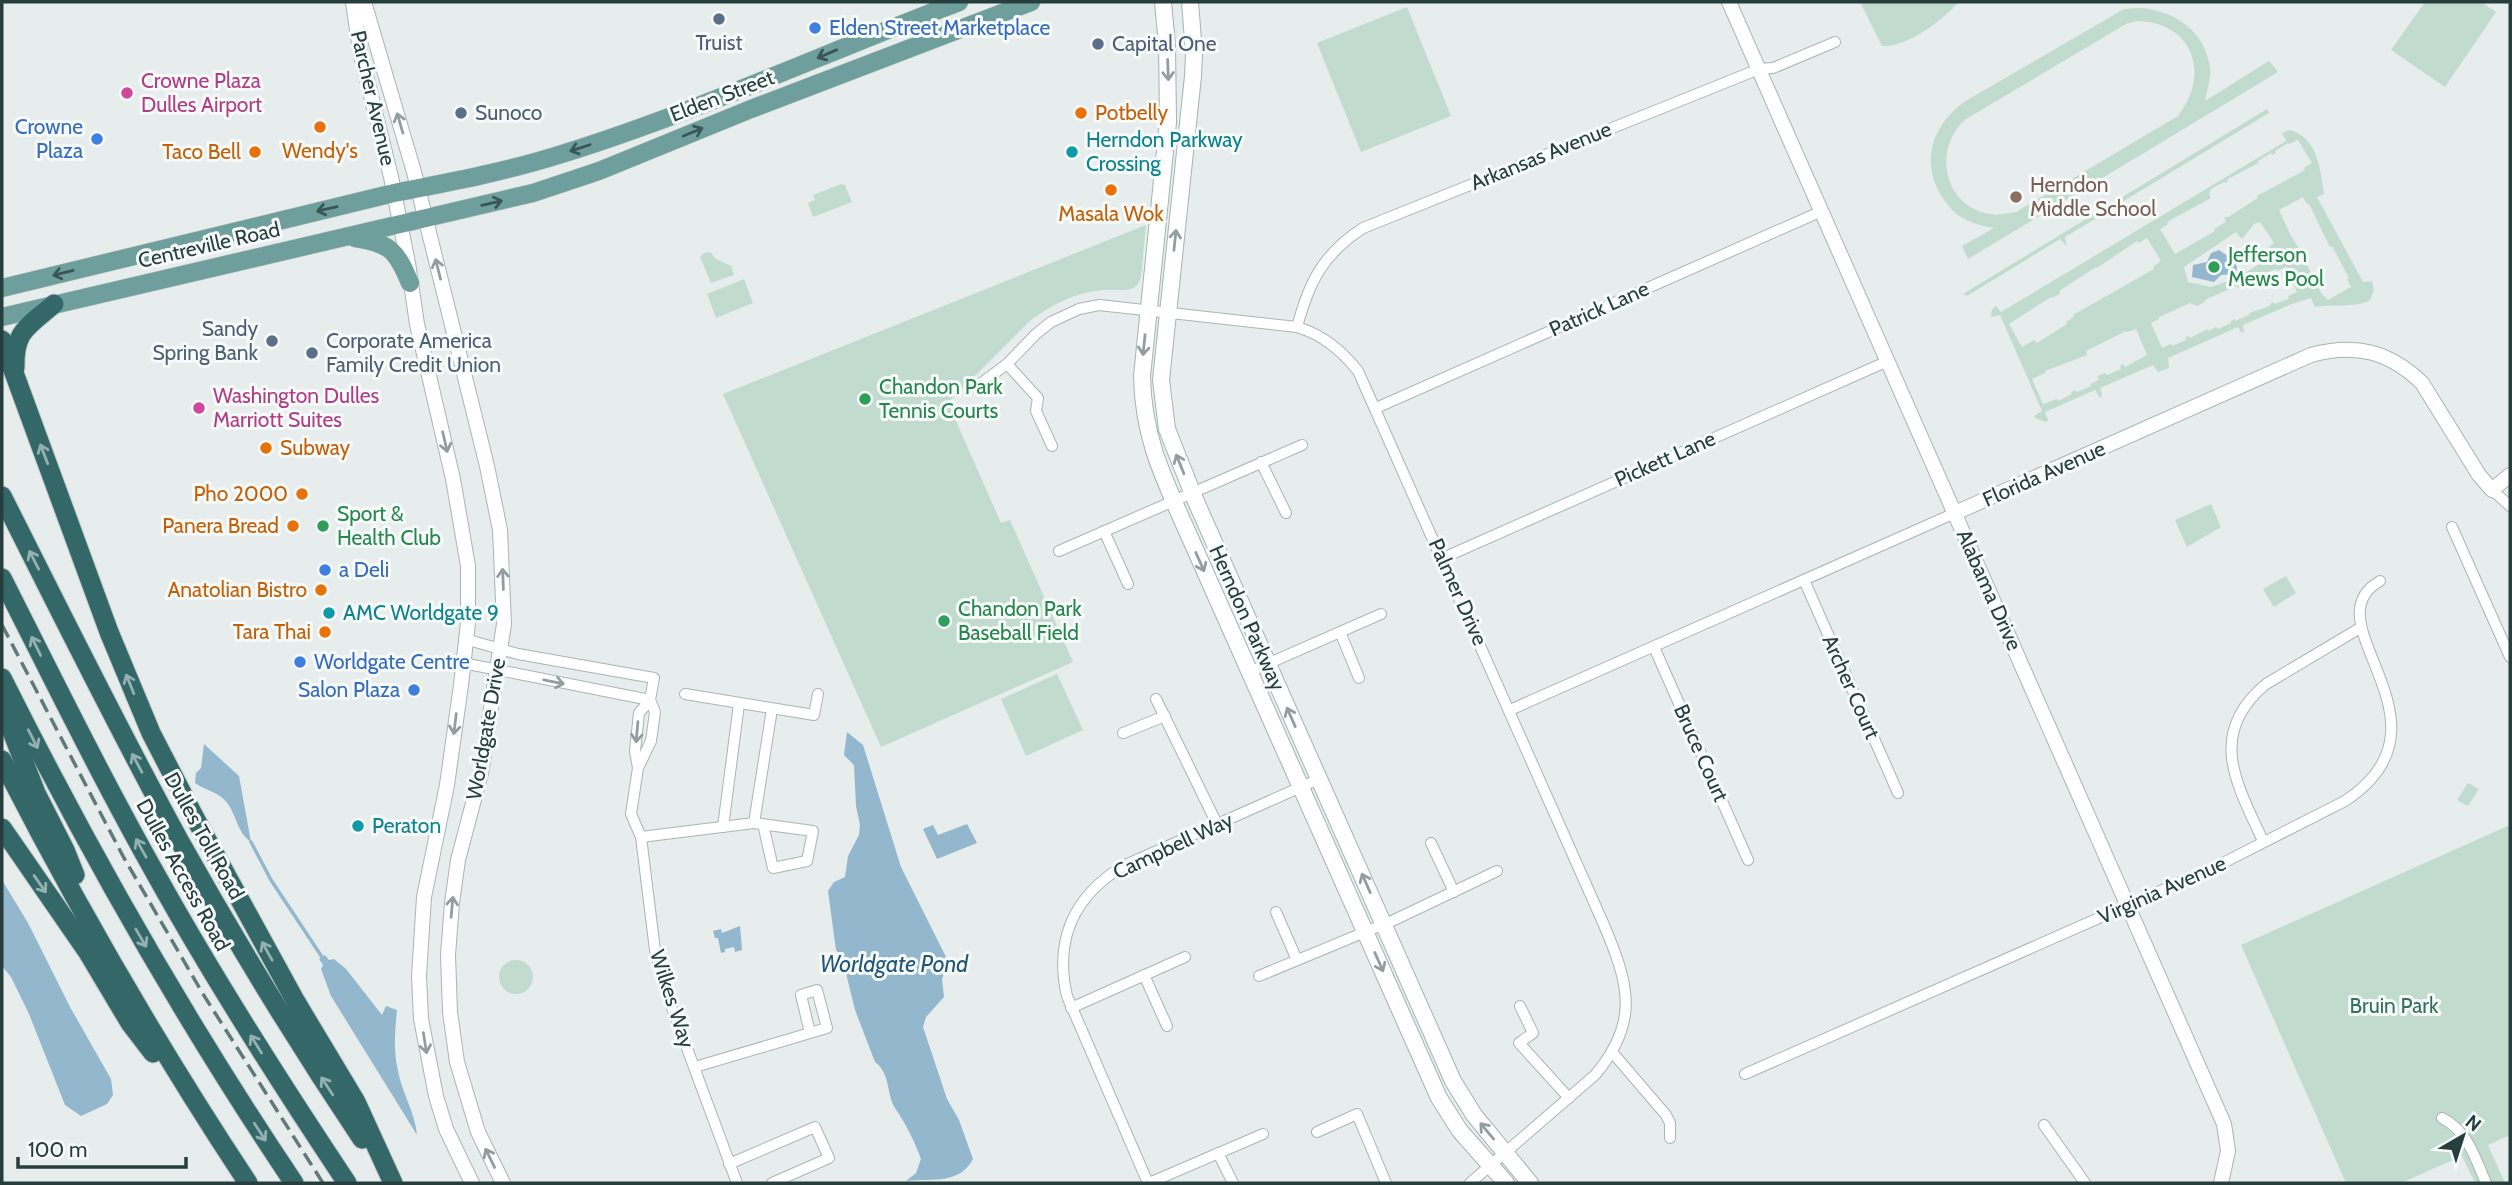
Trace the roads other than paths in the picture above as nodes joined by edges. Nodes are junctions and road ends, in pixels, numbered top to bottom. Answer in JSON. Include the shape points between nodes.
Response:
{"nodes":[{"id":1,"x":353,"y":2,"type":"edge"},
{"id":2,"x":364,"y":2,"type":"edge"},
{"id":3,"x":958,"y":2,"type":"edge"},
{"id":4,"x":1031,"y":2,"type":"edge"},
{"id":5,"x":1163,"y":2,"type":"edge"},
{"id":6,"x":1190,"y":2,"type":"edge"},
{"id":7,"x":1729,"y":2,"type":"edge"},
{"id":8,"x":1835,"y":42,"type":"dead end"},
{"id":9,"x":1759,"y":69,"type":"junction"},
{"id":10,"x":418,"y":189,"type":"junction"},
{"id":11,"x":394,"y":193,"type":"junction"},
{"id":12,"x":1822,"y":211,"type":"junction"},
{"id":13,"x":426,"y":218,"type":"junction"},
{"id":14,"x":399,"y":224,"type":"junction"},
{"id":15,"x":348,"y":237,"type":"junction"},
{"id":16,"x":410,"y":283,"type":"junction"},
{"id":17,"x":2,"y":288,"type":"edge"},
{"id":18,"x":54,"y":304,"type":"junction"},
{"id":19,"x":1148,"y":309,"type":"junction"},
{"id":20,"x":1167,"y":311,"type":"junction"},
{"id":21,"x":2,"y":317,"type":"edge"},
{"id":22,"x":1297,"y":327,"type":"junction"},
{"id":23,"x":2,"y":340,"type":"edge"},
{"id":24,"x":1888,"y":361,"type":"junction"},
{"id":25,"x":1007,"y":364,"type":"junction"},
{"id":26,"x":16,"y":379,"type":"junction"},
{"id":27,"x":980,"y":384,"type":"dead end"},
{"id":28,"x":1376,"y":408,"type":"junction"},
{"id":29,"x":1302,"y":445,"type":"dead end"},
{"id":30,"x":1052,"y":446,"type":"dead end"},
{"id":31,"x":1261,"y":462,"type":"junction"},
{"id":32,"x":2510,"y":475,"type":"edge"},
{"id":33,"x":2492,"y":490,"type":"junction"},
{"id":34,"x":1191,"y":491,"type":"junction"},
{"id":35,"x":2,"y":496,"type":"edge"},
{"id":36,"x":1173,"y":500,"type":"junction"},
{"id":37,"x":2510,"y":506,"type":"edge"},
{"id":38,"x":1286,"y":513,"type":"dead end"},
{"id":39,"x":1955,"y":513,"type":"junction"},
{"id":40,"x":2452,"y":527,"type":"dead end"},
{"id":41,"x":1104,"y":531,"type":"junction"},
{"id":42,"x":1059,"y":551,"type":"dead end"},
{"id":43,"x":1443,"y":558,"type":"junction"},
{"id":44,"x":2,"y":578,"type":"edge"},
{"id":45,"x":1804,"y":580,"type":"junction"},
{"id":46,"x":2380,"y":581,"type":"dead end"},
{"id":47,"x":1128,"y":584,"type":"dead end"},
{"id":48,"x":1381,"y":614,"type":"dead end"},
{"id":49,"x":2360,"y":628,"type":"junction"},
{"id":50,"x":1340,"y":632,"type":"junction"},
{"id":51,"x":466,"y":639,"type":"junction"},
{"id":52,"x":1654,"y":646,"type":"junction"},
{"id":53,"x":500,"y":648,"type":"junction"},
{"id":54,"x":2510,"y":657,"type":"edge"},
{"id":55,"x":463,"y":663,"type":"junction"},
{"id":56,"x":1268,"y":664,"type":"junction"},
{"id":57,"x":497,"y":672,"type":"junction"},
{"id":58,"x":1249,"y":672,"type":"junction"},
{"id":59,"x":2,"y":678,"type":"edge"},
{"id":60,"x":1359,"y":678,"type":"dead end"},
{"id":61,"x":684,"y":694,"type":"dead end"},
{"id":62,"x":818,"y":694,"type":"dead end"},
{"id":63,"x":1156,"y":699,"type":"dead end"},
{"id":64,"x":650,"y":700,"type":"junction"},
{"id":65,"x":739,"y":704,"type":"junction"},
{"id":66,"x":2,"y":706,"type":"edge"},
{"id":67,"x":772,"y":709,"type":"junction"},
{"id":68,"x":1510,"y":710,"type":"junction"},
{"id":69,"x":1165,"y":716,"type":"junction"},
{"id":70,"x":1123,"y":733,"type":"dead end"},
{"id":71,"x":2,"y":760,"type":"edge"},
{"id":72,"x":1319,"y":779,"type":"junction"},
{"id":73,"x":1300,"y":788,"type":"junction"},
{"id":74,"x":1898,"y":793,"type":"dead end"},
{"id":75,"x":759,"y":824,"type":"junction"},
{"id":76,"x":1217,"y":824,"type":"junction"},
{"id":77,"x":723,"y":827,"type":"junction"},
{"id":78,"x":2,"y":828,"type":"edge"},
{"id":79,"x":641,"y":837,"type":"junction"},
{"id":80,"x":2263,"y":841,"type":"junction"},
{"id":81,"x":1431,"y":843,"type":"dead end"},
{"id":82,"x":1748,"y":860,"type":"dead end"},
{"id":83,"x":1497,"y":871,"type":"dead end"},
{"id":84,"x":1454,"y":892,"type":"junction"},
{"id":85,"x":2128,"y":905,"type":"junction"},
{"id":86,"x":1276,"y":912,"type":"dead end"},
{"id":87,"x":1384,"y":924,"type":"junction"},
{"id":88,"x":1366,"y":932,"type":"junction"},
{"id":89,"x":101,"y":943,"type":"junction"},
{"id":90,"x":1185,"y":957,"type":"dead end"},
{"id":91,"x":1297,"y":961,"type":"junction"},
{"id":92,"x":1144,"y":975,"type":"junction"},
{"id":93,"x":1259,"y":976,"type":"dead end"},
{"id":94,"x":1520,"y":1006,"type":"dead end"},
{"id":95,"x":1071,"y":1008,"type":"junction"},
{"id":96,"x":1167,"y":1026,"type":"dead end"},
{"id":97,"x":810,"y":1033,"type":"dead end"},
{"id":98,"x":1612,"y":1052,"type":"junction"},
{"id":99,"x":695,"y":1067,"type":"junction"},
{"id":100,"x":1745,"y":1074,"type":"dead end"},
{"id":101,"x":1569,"y":1098,"type":"junction"},
{"id":102,"x":2442,"y":1118,"type":"dead end"},
{"id":103,"x":2044,"y":1125,"type":"dead end"},
{"id":104,"x":1317,"y":1132,"type":"dead end"},
{"id":105,"x":1263,"y":1134,"type":"dead end"},
{"id":106,"x":218,"y":1137,"type":"junction"},
{"id":107,"x":1670,"y":1139,"type":"dead end"},
{"id":108,"x":1218,"y":1153,"type":"junction"},
{"id":109,"x":1506,"y":1153,"type":"junction"},
{"id":110,"x":729,"y":1164,"type":"junction"},
{"id":111,"x":1490,"y":1166,"type":"junction"},
{"id":112,"x":248,"y":1183,"type":"edge"},
{"id":113,"x":294,"y":1183,"type":"edge"},
{"id":114,"x":346,"y":1183,"type":"edge"},
{"id":115,"x":392,"y":1183,"type":"edge"},
{"id":116,"x":472,"y":1183,"type":"edge"},
{"id":117,"x":503,"y":1183,"type":"edge"},
{"id":118,"x":737,"y":1183,"type":"edge"},
{"id":119,"x":772,"y":1183,"type":"edge"},
{"id":120,"x":1149,"y":1183,"type":"edge"},
{"id":121,"x":1233,"y":1183,"type":"edge"},
{"id":122,"x":1386,"y":1183,"type":"edge"},
{"id":123,"x":1470,"y":1183,"type":"edge"},
{"id":124,"x":1506,"y":1183,"type":"edge"},
{"id":125,"x":1531,"y":1183,"type":"edge"},
{"id":126,"x":2085,"y":1183,"type":"edge"},
{"id":127,"x":2221,"y":1183,"type":"edge"},
{"id":128,"x":2486,"y":1183,"type":"edge"}],
"edges":[{"from":1,"to":11,"type":"street","name":"Parcher Avenue","via":[[359,51]]},
{"from":10,"to":2,"type":"street","name":"Parcher Avenue","one_way":true},
{"from":3,"to":10,"type":"main road","name":"Elden Street","one_way":true,"via":[[621,134],[539,161]]},
{"from":13,"to":4,"type":"main road","name":"Elden Street","one_way":true,"via":[[573,181]]},
{"from":5,"to":19,"type":"main road","name":"Herndon Parkway","one_way":true,"via":[[1168,122]]},
{"from":20,"to":6,"type":"main road","name":"Herndon Parkway","one_way":true,"via":[[1193,76]]},
{"from":7,"to":9,"type":"street","name":"Alabama Drive"},
{"from":8,"to":9,"type":"street","name":"Arkansas Avenue","via":[[1773,68]]},
{"from":9,"to":12,"type":"street","name":"Alabama Drive"},
{"from":9,"to":22,"type":"street","name":"Arkansas Avenue","via":[[1363,228],[1340,244],[1322,265],[1305,297]]},
{"from":10,"to":11,"type":"main road","name":"Centreville Road"},
{"from":10,"to":13,"type":"street","name":"Worldgate Drive"},
{"from":11,"to":14,"type":"street","name":"Worldgate Drive"},
{"from":11,"to":17,"type":"main road","name":"Centreville Road","one_way":true},
{"from":12,"to":24,"type":"street","name":"Alabama Drive"},
{"from":12,"to":28,"type":"street","name":"Patrick Lane"},
{"from":13,"to":14,"type":"main road","name":"Centreville Road"},
{"from":53,"to":13,"type":"street","name":"Worldgate Drive","one_way":true,"via":[[504,624],[500,530]]},
{"from":14,"to":15,"type":"main road","name":"Centreville Road"},
{"from":14,"to":16,"type":"street","name":"Worldgate Drive"},
{"from":15,"to":16,"type":"main road","via":[[388,247],[402,262]]},
{"from":15,"to":18,"type":"main road","name":"Centreville Road"},
{"from":16,"to":51,"type":"street","name":"Worldgate Drive","one_way":true,"via":[[468,566]]},
{"from":18,"to":21,"type":"main road","name":"Centreville Road"},
{"from":18,"to":26,"type":"highway","via":[[18,338]]},
{"from":19,"to":20,"type":"street","name":"Palmer Drive"},
{"from":19,"to":25,"type":"street","name":"Palmer Drive","via":[[1098,305],[1066,314],[1036,334]]},
{"from":19,"to":36,"type":"main road","name":"Herndon Parkway","one_way":true,"via":[[1144,409],[1150,441]]},
{"from":20,"to":22,"type":"street","name":"Palmer Drive"},
{"from":34,"to":20,"type":"main road","name":"Herndon Parkway","one_way":true,"via":[[1163,412]]},
{"from":22,"to":28,"type":"street","name":"Palmer Drive","via":[[1320,336],[1347,356]]},
{"from":23,"to":26,"type":"highway"},
{"from":24,"to":39,"type":"street","name":"Alabama Drive"},
{"from":24,"to":43,"type":"street","name":"Pickett Lane"},
{"from":25,"to":27,"type":"street","name":"Palmer Drive"},
{"from":25,"to":30,"type":"street","via":[[1038,398],[1036,411]]},
{"from":115,"to":26,"type":"highway","one_way":true,"via":[[356,1102],[296,1002],[151,733]]},
{"from":28,"to":43,"type":"street","name":"Palmer Drive"},
{"from":29,"to":31,"type":"street"},
{"from":31,"to":34,"type":"street"},
{"from":31,"to":38,"type":"street"},
{"from":32,"to":33,"type":"street"},
{"from":33,"to":37,"type":"street"},
{"from":33,"to":39,"type":"street","name":"Florida Avenue","via":[[2410,371],[2381,355],[2343,349],[2311,355]]},
{"from":34,"to":36,"type":"street"},
{"from":34,"to":56,"type":"main road","name":"Herndon Parkway"},
{"from":115,"to":35,"type":"highway","name":"Dulles Toll Road","one_way":true,"via":[[283,1017],[199,876]]},
{"from":36,"to":41,"type":"street"},
{"from":36,"to":58,"type":"main road","name":"Herndon Parkway","one_way":true},
{"from":39,"to":45,"type":"street","name":"Florida Avenue"},
{"from":39,"to":85,"type":"street","name":"Alabama Drive"},
{"from":40,"to":54,"type":"street"},
{"from":41,"to":42,"type":"street"},
{"from":41,"to":47,"type":"street"},
{"from":43,"to":68,"type":"street","name":"Palmer Drive"},
{"from":114,"to":44,"type":"highway","name":"Dulles Access Road","one_way":true,"via":[[159,881]]},
{"from":45,"to":52,"type":"street","name":"Florida Avenue"},
{"from":45,"to":74,"type":"street","name":"Archer Court"},
{"from":46,"to":49,"type":"street","via":[[2361,601]]},
{"from":48,"to":50,"type":"street"},
{"from":49,"to":80,"type":"street","via":[[2266,684],[2236,722],[2231,751],[2235,780]]},
{"from":49,"to":80,"type":"street","name":"Virginia Avenue","via":[[2391,708],[2387,753],[2359,792]]},
{"from":50,"to":56,"type":"street"},
{"from":50,"to":60,"type":"street"},
{"from":51,"to":53,"type":"street"},
{"from":51,"to":55,"type":"street","name":"Worldgate Drive"},
{"from":52,"to":68,"type":"street","name":"Florida Avenue"},
{"from":52,"to":82,"type":"street","name":"Bruce Court"},
{"from":53,"to":57,"type":"street","name":"Worldgate Drive"},
{"from":53,"to":64,"type":"street","name":"Wilkes Way","via":[[654,678]]},
{"from":55,"to":57,"type":"street"},
{"from":55,"to":116,"type":"street","name":"Worldgate Drive","one_way":true,"via":[[447,785],[424,897],[419,976],[421,1018],[436,1096]]},
{"from":56,"to":58,"type":"street"},
{"from":72,"to":56,"type":"main road","name":"Herndon Parkway","one_way":true},
{"from":57,"to":64,"type":"street","one_way":true},
{"from":117,"to":57,"type":"street","name":"Worldgate Drive","one_way":true,"via":[[474,1122],[457,1062],[448,955],[458,860],[481,773]]},
{"from":58,"to":73,"type":"main road","name":"Herndon Parkway"},
{"from":59,"to":113,"type":"highway","one_way":true,"via":[[152,956]]},
{"from":61,"to":65,"type":"street"},
{"from":62,"to":67,"type":"street","via":[[814,715]]},
{"from":63,"to":69,"type":"street"},
{"from":64,"to":79,"type":"street","name":"Wilkes Way","via":[[654,712],[651,741],[638,768],[631,814]]},
{"from":65,"to":67,"type":"street"},
{"from":65,"to":77,"type":"street"},
{"from":66,"to":89,"type":"highway"},
{"from":67,"to":75,"type":"street"},
{"from":68,"to":98,"type":"street","name":"Palmer Drive","via":[[1621,965],[1625,1010]]},
{"from":69,"to":70,"type":"street"},
{"from":69,"to":76,"type":"street"},
{"from":71,"to":89,"type":"highway"},
{"from":72,"to":73,"type":"street","name":"Campbell Way"},
{"from":87,"to":72,"type":"main road","name":"Herndon Parkway","one_way":true},
{"from":73,"to":76,"type":"street","name":"Campbell Way"},
{"from":73,"to":88,"type":"main road","name":"Herndon Parkway"},
{"from":75,"to":75,"type":"street","via":[[813,831],[807,860],[773,868]]},
{"from":75,"to":77,"type":"street"},
{"from":76,"to":95,"type":"street","name":"Campbell Way","via":[[1123,866],[1101,880],[1084,899],[1063,947],[1063,979]]},
{"from":77,"to":79,"type":"street"},
{"from":78,"to":106,"type":"highway","one_way":true,"via":[[130,1023]]},
{"from":79,"to":99,"type":"street","name":"Wilkes Way","via":[[664,989]]},
{"from":80,"to":85,"type":"street","name":"Virginia Avenue"},
{"from":81,"to":84,"type":"street"},
{"from":83,"to":84,"type":"street"},
{"from":84,"to":87,"type":"street"},
{"from":85,"to":100,"type":"street","name":"Virginia Avenue"},
{"from":85,"to":127,"type":"street","name":"Alabama Drive","via":[[2224,1124],[2228,1151]]},
{"from":86,"to":91,"type":"street"},
{"from":87,"to":88,"type":"street"},
{"from":109,"to":87,"type":"main road","name":"Herndon Parkway","one_way":true,"via":[[1459,1093]]},
{"from":88,"to":91,"type":"street"},
{"from":88,"to":111,"type":"main road","name":"Herndon Parkway","one_way":true,"via":[[1439,1098]]},
{"from":89,"to":106,"type":"highway"},
{"from":90,"to":92,"type":"street"},
{"from":91,"to":93,"type":"street"},
{"from":92,"to":95,"type":"street"},
{"from":92,"to":96,"type":"street"},
{"from":94,"to":101,"type":"street","via":[[1533,1033],[1519,1042]]},
{"from":95,"to":120,"type":"street","name":"Campbell Way"},
{"from":97,"to":99,"type":"street"},
{"from":98,"to":101,"type":"street","name":"Palmer Drive"},
{"from":98,"to":107,"type":"street","via":[[1666,1115]]},
{"from":99,"to":110,"type":"street","name":"Wilkes Way"},
{"from":101,"to":109,"type":"street","name":"Palmer Drive"},
{"from":102,"to":128,"type":"street","via":[[2462,1133]]},
{"from":103,"to":126,"type":"street"},
{"from":104,"to":122,"type":"street","via":[[1357,1114]]},
{"from":105,"to":108,"type":"street"},
{"from":106,"to":112,"type":"highway"},
{"from":108,"to":120,"type":"street"},
{"from":108,"to":121,"type":"street"},
{"from":109,"to":111,"type":"street","name":"Palmer Drive"},
{"from":109,"to":125,"type":"main road","name":"Herndon Parkway"},
{"from":110,"to":118,"type":"street","name":"Wilkes Way"},
{"from":110,"to":119,"type":"street","via":[[815,1127],[829,1158]]},
{"from":111,"to":123,"type":"street"},
{"from":111,"to":124,"type":"main road","name":"Herndon Parkway"}]}
